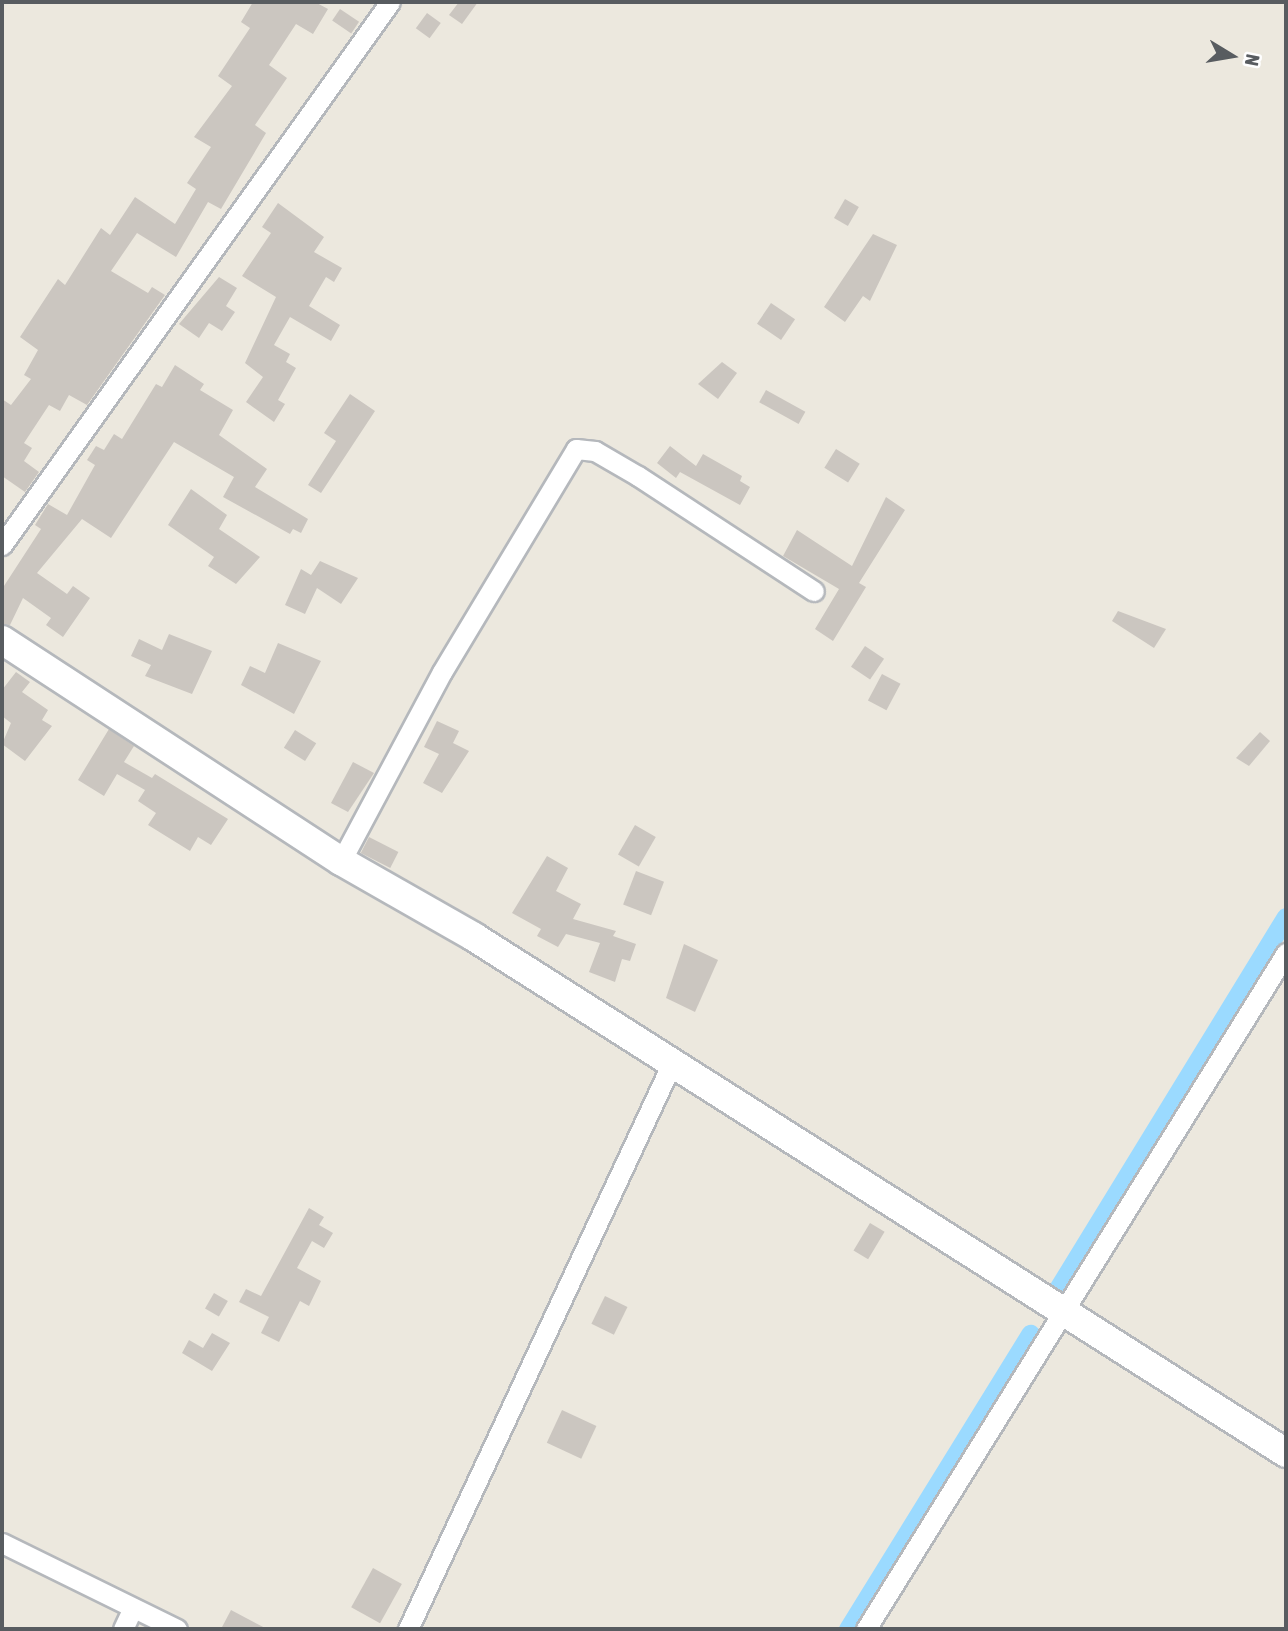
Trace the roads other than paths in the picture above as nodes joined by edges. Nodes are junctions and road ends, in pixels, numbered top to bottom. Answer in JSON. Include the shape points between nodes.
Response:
{"nodes":[{"id":1,"x":390,"y":2,"type":"edge"},
{"id":2,"x":2,"y":545,"type":"edge"},
{"id":3,"x":814,"y":591,"type":"dead end"},
{"id":4,"x":2,"y":640,"type":"edge"},
{"id":5,"x":341,"y":861,"type":"junction"},
{"id":6,"x":1286,"y":953,"type":"edge"},
{"id":7,"x":672,"y":1063,"type":"junction"},
{"id":8,"x":1064,"y":1312,"type":"junction"},
{"id":9,"x":1286,"y":1453,"type":"edge"},
{"id":10,"x":2,"y":1543,"type":"edge"},
{"id":11,"x":133,"y":1608,"type":"junction"},
{"id":12,"x":123,"y":1629,"type":"edge"},
{"id":13,"x":177,"y":1629,"type":"edge"},
{"id":14,"x":408,"y":1629,"type":"edge"},
{"id":15,"x":866,"y":1629,"type":"edge"}],
"edges":[{"from":1,"to":2,"type":"street"},
{"from":3,"to":5,"type":"street","via":[[595,450],[576,449],[442,672]]},
{"from":4,"to":5,"type":"main road"},
{"from":5,"to":7,"type":"main road"},
{"from":6,"to":8,"type":"street"},
{"from":7,"to":8,"type":"main road"},
{"from":7,"to":14,"type":"street"},
{"from":8,"to":9,"type":"main road"},
{"from":8,"to":15,"type":"street"},
{"from":10,"to":11,"type":"street"},
{"from":11,"to":12,"type":"street"},
{"from":11,"to":13,"type":"street"}]}
